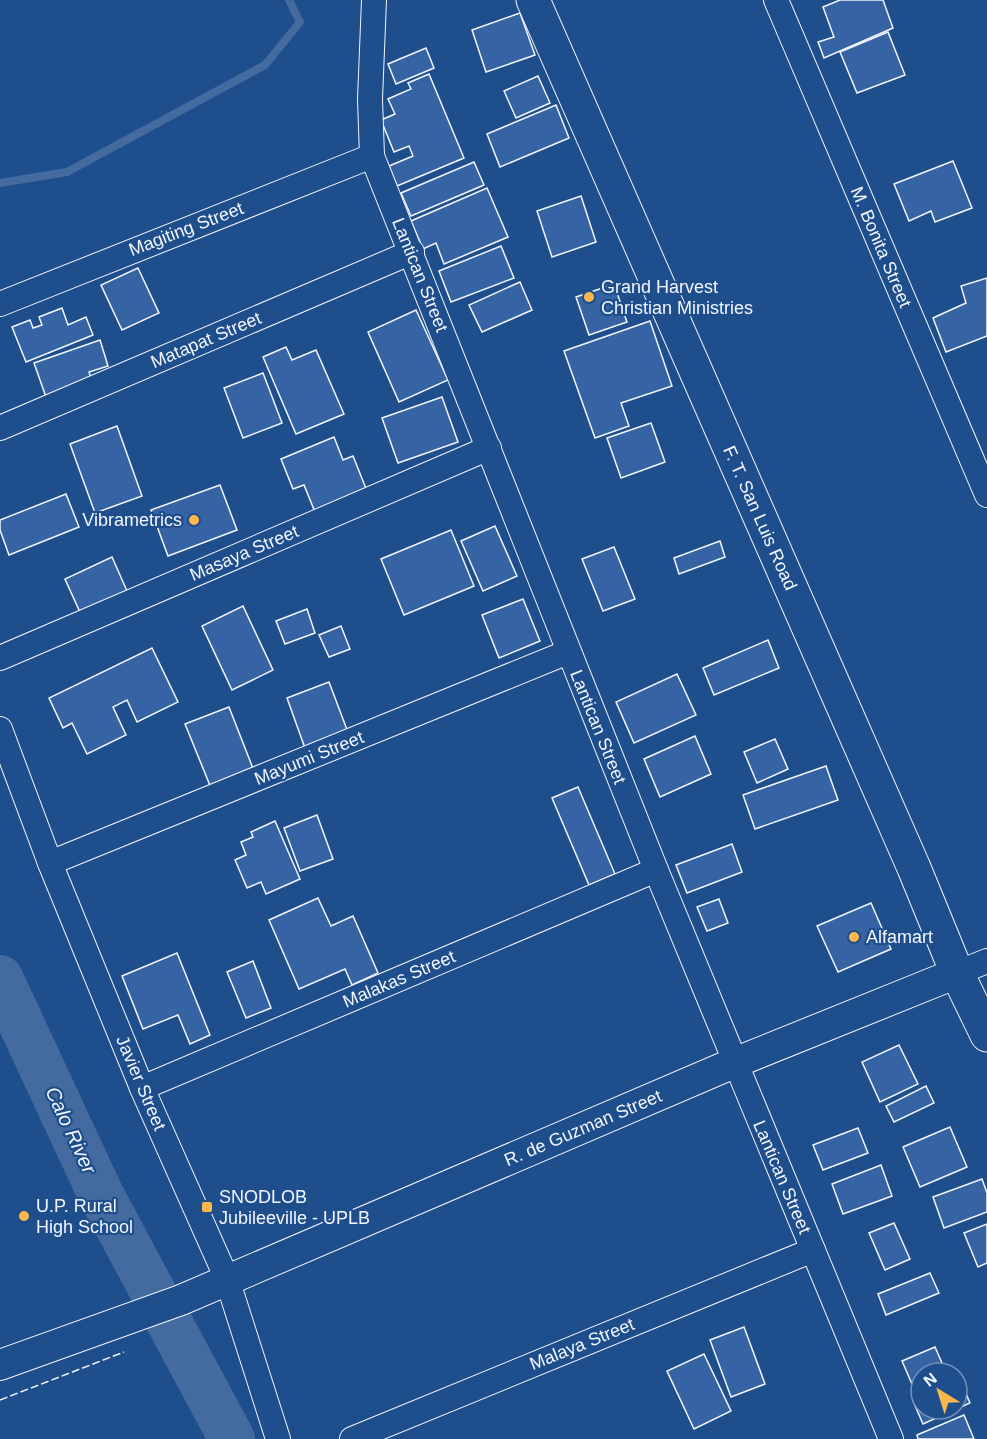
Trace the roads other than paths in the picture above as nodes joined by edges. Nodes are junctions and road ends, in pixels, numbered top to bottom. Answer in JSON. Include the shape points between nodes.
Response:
{"nodes":[{"id":1,"x":374,"y":0,"type":"edge"},
{"id":2,"x":533,"y":0,"type":"edge"},
{"id":3,"x":776,"y":0,"type":"edge"},
{"id":4,"x":372,"y":156,"type":"junction"},
{"id":5,"x":412,"y":252,"type":"junction"},
{"id":6,"x":0,"y":304,"type":"edge"},
{"id":7,"x":0,"y":428,"type":"edge"},
{"id":8,"x":489,"y":448,"type":"junction"},
{"id":9,"x":987,"y":495,"type":"edge"},
{"id":10,"x":568,"y":652,"type":"junction"},
{"id":11,"x":0,"y":658,"type":"edge"},
{"id":12,"x":0,"y":729,"type":"edge"},
{"id":13,"x":50,"y":864,"type":"junction"},
{"id":14,"x":656,"y":870,"type":"junction"},
{"id":15,"x":987,"y":961,"type":"edge"},
{"id":16,"x":957,"y":973,"type":"junction"},
{"id":17,"x":987,"y":1035,"type":"edge"},
{"id":18,"x":734,"y":1063,"type":"junction"},
{"id":19,"x":142,"y":1088,"type":"junction"},
{"id":20,"x":813,"y":1250,"type":"junction"},
{"id":21,"x":227,"y":1280,"type":"junction"},
{"id":22,"x":0,"y":1365,"type":"edge"},
{"id":23,"x":888,"y":1438,"type":"edge"},
{"id":24,"x":278,"y":1439,"type":"edge"},
{"id":25,"x":352,"y":1439,"type":"edge"}],
"edges":[{"from":1,"to":4,"type":"street","name":"Lantican Street"},
{"from":2,"to":16,"type":"main road","name":"F. T. San Luis Road"},
{"from":3,"to":9,"type":"street","name":"M. Bonita Street"},
{"from":4,"to":5,"type":"street","name":"Lantican Street"},
{"from":4,"to":6,"type":"street","name":"Magiting Street"},
{"from":5,"to":7,"type":"street","name":"Matapat Street"},
{"from":5,"to":8,"type":"street","name":"Lantican Street"},
{"from":8,"to":10,"type":"street","name":"Lantican Street"},
{"from":8,"to":11,"type":"street","name":"Masaya Street"},
{"from":10,"to":13,"type":"street","name":"Mayumi Street"},
{"from":10,"to":14,"type":"street","name":"Lantican Street"},
{"from":12,"to":13,"type":"street","name":"Javier Street"},
{"from":13,"to":19,"type":"street","name":"Javier Street"},
{"from":14,"to":18,"type":"street","name":"Lantican Street"},
{"from":14,"to":19,"type":"street","name":"Malakas Street"},
{"from":15,"to":16,"type":"street","name":"R. de Guzman Street"},
{"from":16,"to":17,"type":"main road","name":"F. T. San Luis Road"},
{"from":16,"to":18,"type":"street","name":"R. de Guzman Street"},
{"from":18,"to":20,"type":"street","name":"Lantican Street"},
{"from":18,"to":21,"type":"street","name":"R. de Guzman Street"},
{"from":19,"to":21,"type":"street","name":"Javier Street"},
{"from":20,"to":23,"type":"street","name":"Lantican Street"},
{"from":20,"to":25,"type":"street","name":"Malaya Street"},
{"from":21,"to":22,"type":"street","name":"R. de Guzman Street"},
{"from":21,"to":24,"type":"street","name":"Javier Street"}]}
